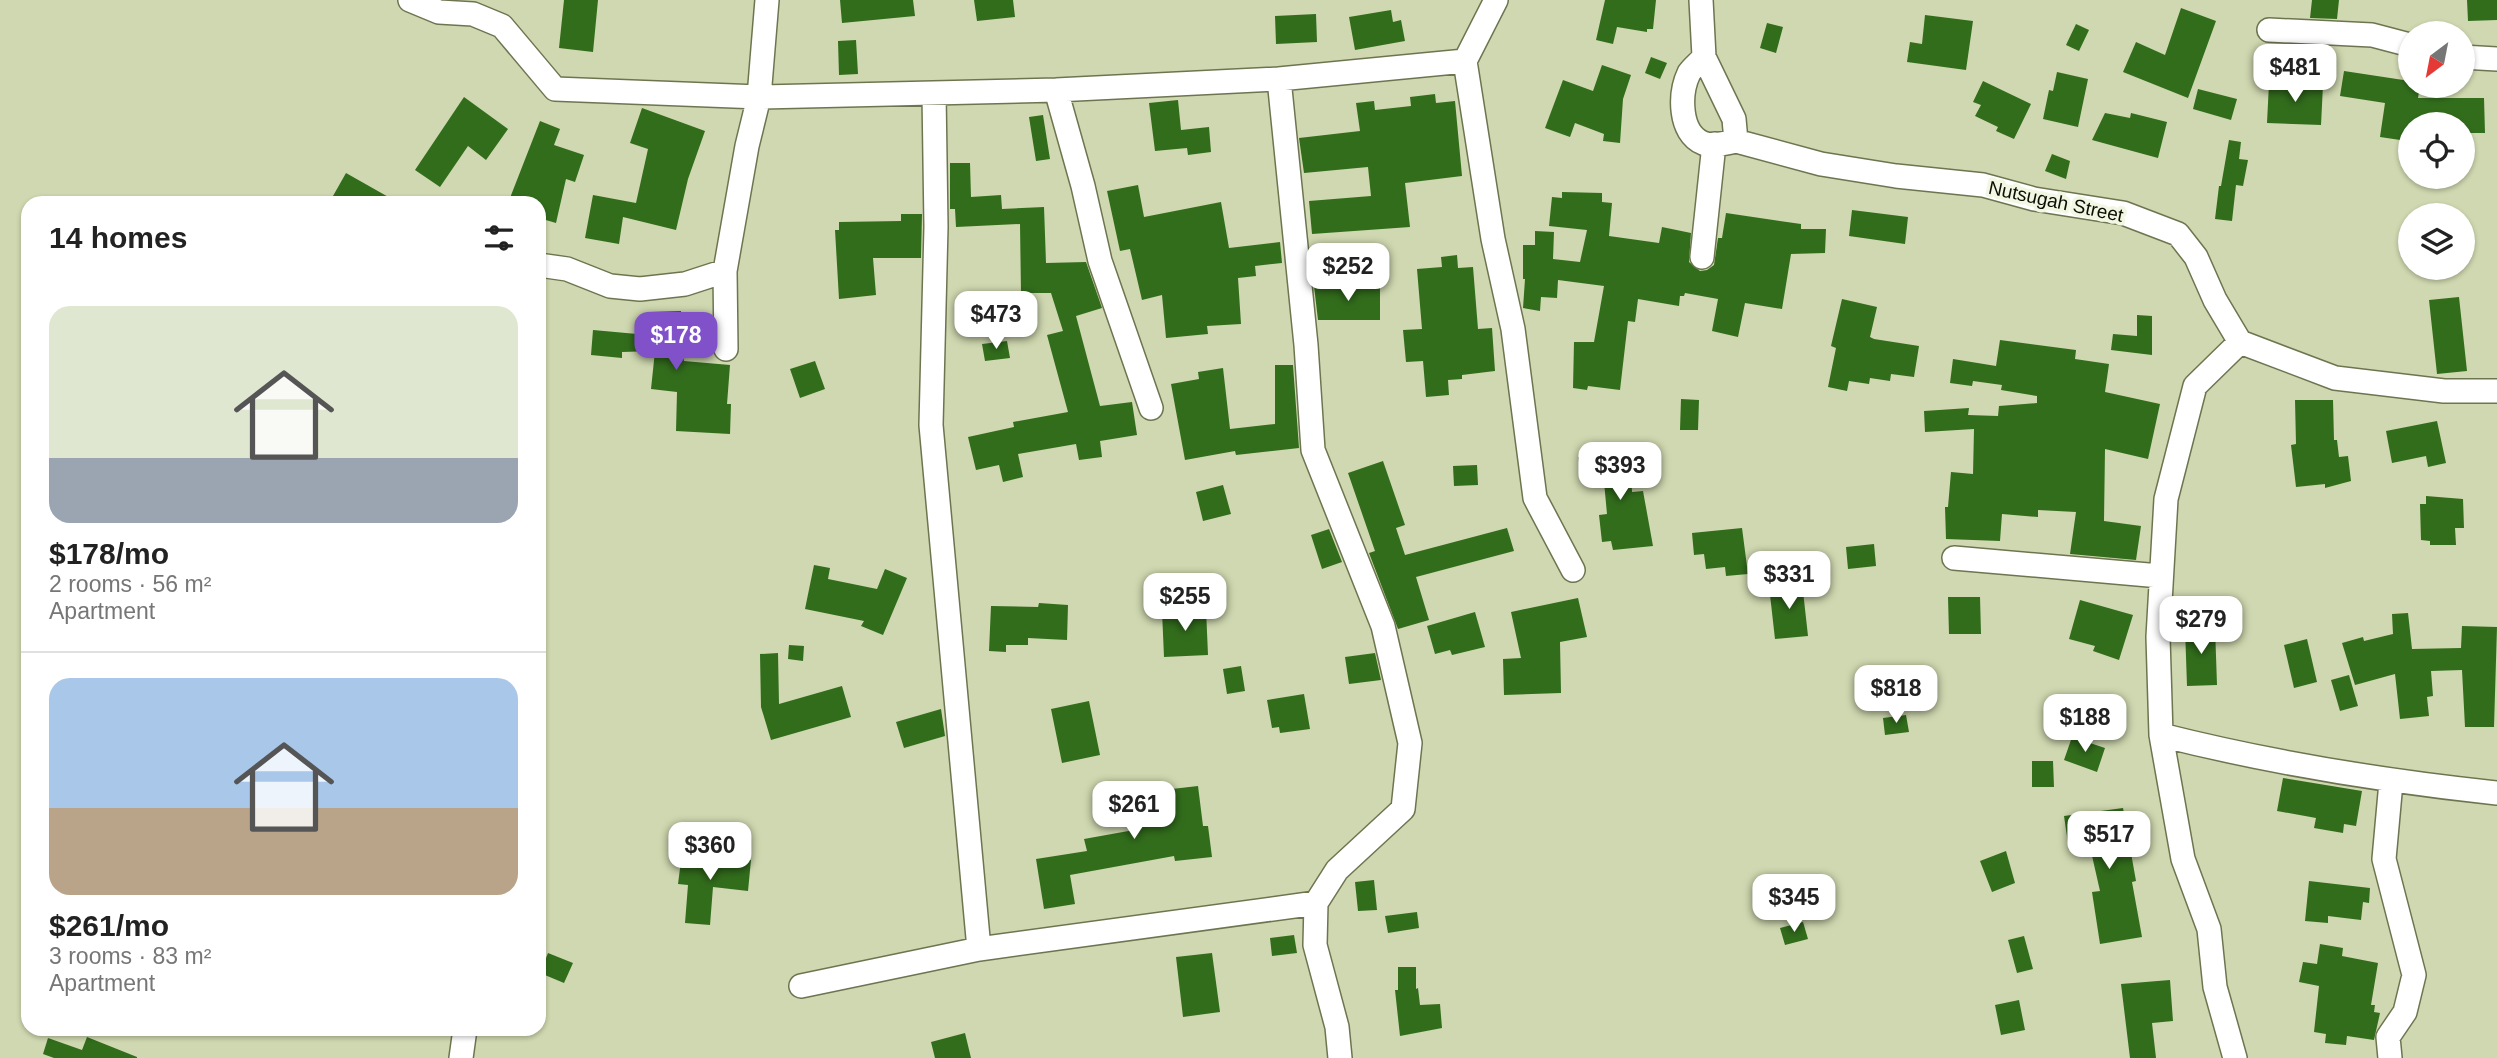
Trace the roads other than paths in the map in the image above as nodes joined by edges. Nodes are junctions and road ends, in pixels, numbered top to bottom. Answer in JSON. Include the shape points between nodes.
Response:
{"nodes":[{"id":1,"x":410,"y":0,"type":"edge"},
{"id":2,"x":767,"y":0,"type":"edge"},
{"id":3,"x":1496,"y":0,"type":"edge"},
{"id":4,"x":1701,"y":0,"type":"edge"},
{"id":5,"x":2269,"y":30,"type":"dead end"},
{"id":6,"x":2398,"y":42,"type":"edge"},
{"id":7,"x":1704,"y":57,"type":"junction"},
{"id":8,"x":2475,"y":58,"type":"edge"},
{"id":9,"x":2497,"y":59,"type":"edge"},
{"id":10,"x":1465,"y":61,"type":"junction"},
{"id":11,"x":1279,"y":79,"type":"junction"},
{"id":12,"x":1056,"y":90,"type":"junction"},
{"id":13,"x":934,"y":93,"type":"junction"},
{"id":14,"x":759,"y":97,"type":"junction"},
{"id":15,"x":1725,"y":143,"type":"junction"},
{"id":16,"x":1702,"y":257,"type":"dead end"},
{"id":17,"x":546,"y":266,"type":"edge"},
{"id":18,"x":725,"y":271,"type":"junction"},
{"id":19,"x":2240,"y":342,"type":"junction"},
{"id":20,"x":726,"y":349,"type":"dead end"},
{"id":21,"x":2497,"y":391,"type":"edge"},
{"id":22,"x":1151,"y":408,"type":"dead end"},
{"id":23,"x":1954,"y":558,"type":"dead end"},
{"id":24,"x":1573,"y":570,"type":"dead end"},
{"id":25,"x":2160,"y":576,"type":"junction"},
{"id":26,"x":2161,"y":736,"type":"junction"},
{"id":27,"x":2391,"y":782,"type":"junction"},
{"id":28,"x":2497,"y":793,"type":"edge"},
{"id":29,"x":1316,"y":903,"type":"junction"},
{"id":30,"x":979,"y":949,"type":"junction"},
{"id":31,"x":801,"y":986,"type":"dead end"},
{"id":32,"x":464,"y":1036,"type":"edge"},
{"id":33,"x":461,"y":1058,"type":"edge"},
{"id":34,"x":1340,"y":1058,"type":"edge"},
{"id":35,"x":2235,"y":1058,"type":"edge"},
{"id":36,"x":2390,"y":1058,"type":"edge"}],
"edges":[{"from":1,"to":14,"type":"street","via":[[439,12],[473,14],[502,26],[555,89]]},
{"from":2,"to":14,"type":"street"},
{"from":3,"to":10,"type":"street"},
{"from":4,"to":7,"type":"street"},
{"from":5,"to":6,"type":"street","via":[[2372,34]]},
{"from":7,"to":15,"type":"street","via":[[1734,119]]},
{"from":7,"to":15,"type":"street","name":"Nutsugah Street","via":[[1689,72],[1683,98],[1685,127],[1703,144]]},
{"from":8,"to":9,"type":"street"},
{"from":10,"to":11,"type":"street"},
{"from":10,"to":24,"type":"street","via":[[1493,239],[1513,329],[1535,498]]},
{"from":11,"to":12,"type":"street"},
{"from":11,"to":29,"type":"street","via":[[1307,345],[1313,450],[1383,626],[1410,743],[1403,809],[1338,870]]},
{"from":12,"to":13,"type":"street"},
{"from":12,"to":22,"type":"street","via":[[1100,261]]},
{"from":13,"to":14,"type":"street"},
{"from":13,"to":30,"type":"street","via":[[931,425]]},
{"from":14,"to":18,"type":"street"},
{"from":15,"to":16,"type":"street"},
{"from":15,"to":19,"type":"street","name":"Nutsugah Street","via":[[1821,164],[1983,185],[2034,199],[2123,213],[2178,234],[2196,257]]},
{"from":17,"to":18,"type":"street","via":[[610,286],[640,289],[685,284]]},
{"from":18,"to":20,"type":"street"},
{"from":19,"to":21,"type":"street","via":[[2335,379],[2444,391]]},
{"from":19,"to":25,"type":"street","via":[[2195,386],[2166,499]]},
{"from":23,"to":25,"type":"street"},
{"from":25,"to":26,"type":"street"},
{"from":26,"to":27,"type":"street","via":[[2253,758]]},
{"from":26,"to":35,"type":"street","via":[[2183,859],[2210,929],[2216,987]]},
{"from":27,"to":28,"type":"street"},
{"from":27,"to":36,"type":"street","via":[[2384,859],[2414,975],[2405,1012],[2388,1037]]},
{"from":29,"to":30,"type":"street"},
{"from":29,"to":34,"type":"street","via":[[1315,944],[1337,1027]]},
{"from":30,"to":31,"type":"street"},
{"from":32,"to":33,"type":"street"}]}
